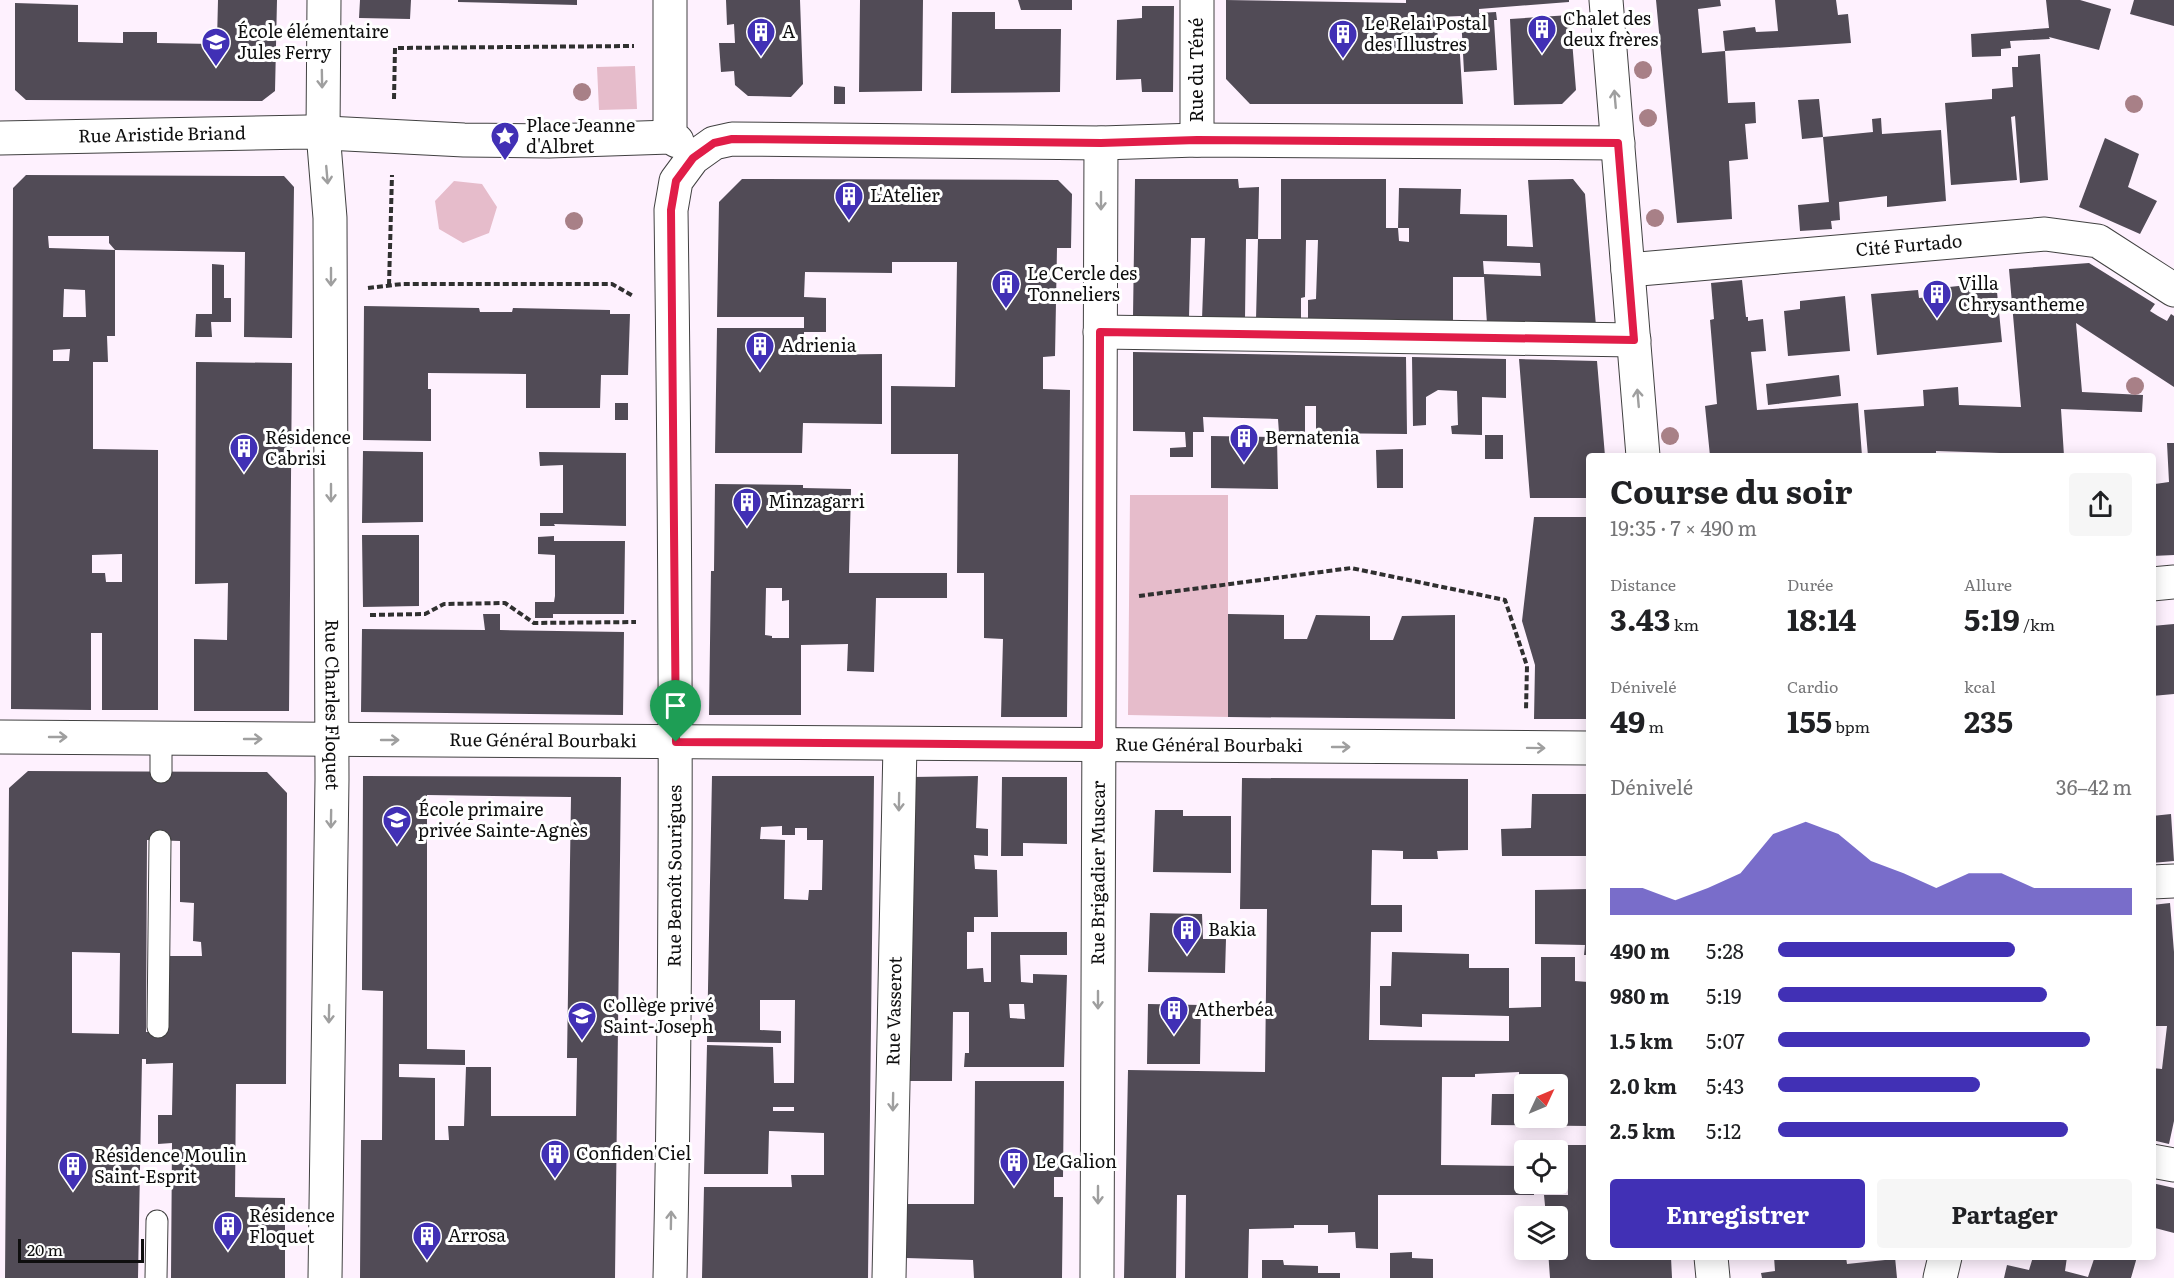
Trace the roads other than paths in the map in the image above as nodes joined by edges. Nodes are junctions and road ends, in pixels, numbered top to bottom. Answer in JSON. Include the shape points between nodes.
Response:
{"nodes":[{"id":1,"x":324,"y":0,"type":"edge"},
{"id":2,"x":670,"y":0,"type":"edge"},
{"id":3,"x":1197,"y":0,"type":"edge"},
{"id":4,"x":1606,"y":0,"type":"edge"},
{"id":5,"x":323,"y":132,"type":"junction"},
{"id":6,"x":0,"y":138,"type":"edge"},
{"id":7,"x":1197,"y":140,"type":"junction"},
{"id":8,"x":1101,"y":143,"type":"junction"},
{"id":9,"x":1618,"y":143,"type":"junction"},
{"id":10,"x":680,"y":145,"type":"junction"},
{"id":11,"x":1628,"y":270,"type":"junction"},
{"id":12,"x":2174,"y":290,"type":"edge"},
{"id":13,"x":1100,"y":332,"type":"junction"},
{"id":14,"x":1634,"y":340,"type":"junction"},
{"id":15,"x":1643,"y":453,"type":"edge"},
{"id":16,"x":2174,"y":582,"type":"edge"},
{"id":17,"x":2156,"y":584,"type":"edge"},
{"id":18,"x":0,"y":737,"type":"edge"},
{"id":19,"x":161,"y":738,"type":"junction"},
{"id":20,"x":332,"y":739,"type":"junction"},
{"id":21,"x":676,"y":742,"type":"junction"},
{"id":22,"x":900,"y":744,"type":"junction"},
{"id":23,"x":1099,"y":745,"type":"junction"},
{"id":24,"x":1586,"y":748,"type":"edge"},
{"id":25,"x":161,"y":772,"type":"dead end"},
{"id":26,"x":160,"y":841,"type":"dead end"},
{"id":27,"x":2174,"y":881,"type":"edge"},
{"id":28,"x":2156,"y":882,"type":"edge"},
{"id":29,"x":158,"y":1027,"type":"dead end"},
{"id":30,"x":2156,"y":1162,"type":"edge"},
{"id":31,"x":2174,"y":1165,"type":"edge"},
{"id":32,"x":157,"y":1221,"type":"dead end"},
{"id":33,"x":1712,"y":1260,"type":"edge"},
{"id":34,"x":1944,"y":1260,"type":"edge"},
{"id":35,"x":156,"y":1278,"type":"edge"},
{"id":36,"x":326,"y":1278,"type":"edge"},
{"id":37,"x":670,"y":1278,"type":"edge"},
{"id":38,"x":889,"y":1278,"type":"edge"},
{"id":39,"x":1098,"y":1278,"type":"edge"},
{"id":40,"x":1713,"y":1278,"type":"edge"},
{"id":41,"x":1940,"y":1278,"type":"edge"}],
"edges":[{"from":1,"to":5,"type":"street","name":"Rue Charles Floquet","one_way":true},
{"from":2,"to":10,"type":"street"},
{"from":3,"to":7,"type":"street","name":"Rue du Téné"},
{"from":9,"to":4,"type":"street","one_way":true},
{"from":5,"to":6,"type":"street","name":"Rue Aristide Briand"},
{"from":5,"to":10,"type":"street"},
{"from":5,"to":20,"type":"street","name":"Rue Charles Floquet","one_way":true,"via":[[330,218]]},
{"from":7,"to":8,"type":"street"},
{"from":7,"to":9,"type":"street"},
{"from":8,"to":10,"type":"street","via":[[732,139]]},
{"from":8,"to":13,"type":"street","name":"Rue Brigadier Muscar","one_way":true},
{"from":9,"to":11,"type":"street"},
{"from":10,"to":21,"type":"street","name":"Rue Benoît Sourigues","via":[[671,210]]},
{"from":11,"to":12,"type":"street","name":"Cité Furtado","via":[[2045,234],[2098,242]]},
{"from":11,"to":14,"type":"street"},
{"from":13,"to":14,"type":"street"},
{"from":13,"to":23,"type":"street","name":"Rue Brigadier Muscar"},
{"from":15,"to":14,"type":"street","one_way":true},
{"from":16,"to":17,"type":"street"},
{"from":18,"to":19,"type":"street","name":"Rue Général Bourbaki","one_way":true},
{"from":19,"to":20,"type":"street","name":"Rue Général Bourbaki","one_way":true},
{"from":19,"to":25,"type":"lane"},
{"from":20,"to":21,"type":"street","name":"Rue Général Bourbaki","one_way":true},
{"from":20,"to":36,"type":"street","name":"Rue Charles Floquet","one_way":true},
{"from":21,"to":22,"type":"street","name":"Rue Général Bourbaki"},
{"from":37,"to":21,"type":"street","name":"Rue Benoît Sourigues","one_way":true},
{"from":22,"to":23,"type":"street","name":"Rue Général Bourbaki"},
{"from":22,"to":38,"type":"street","name":"Rue Vasserot","one_way":true},
{"from":23,"to":24,"type":"street","name":"Rue Général Bourbaki","one_way":true},
{"from":23,"to":39,"type":"street","name":"Rue Brigadier Muscar","one_way":true},
{"from":26,"to":29,"type":"lane"},
{"from":27,"to":28,"type":"street"},
{"from":30,"to":31,"type":"street"},
{"from":32,"to":35,"type":"lane"},
{"from":33,"to":40,"type":"street"},
{"from":34,"to":41,"type":"street"}]}
